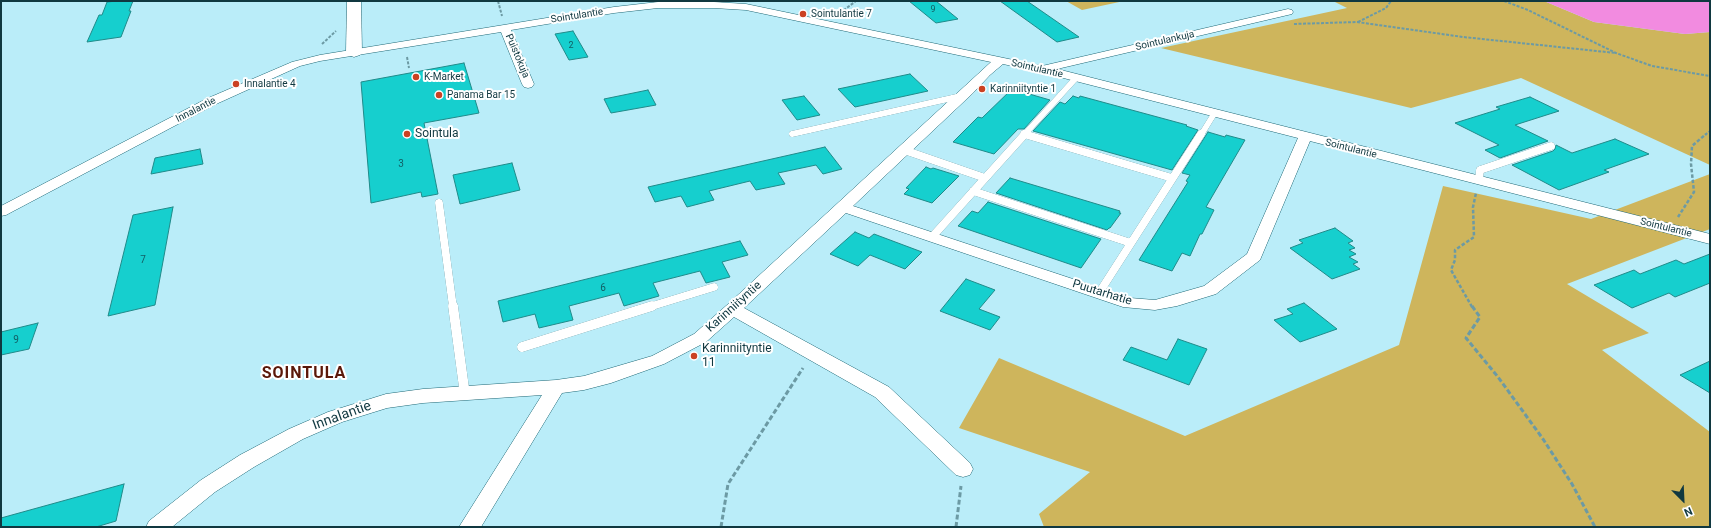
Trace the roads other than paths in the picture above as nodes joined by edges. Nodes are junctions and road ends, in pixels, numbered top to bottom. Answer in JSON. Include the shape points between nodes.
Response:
{"nodes":[{"id":1,"x":354,"y":1,"type":"edge"},
{"id":2,"x":1288,"y":12,"type":"dead end"},
{"id":3,"x":505,"y":28,"type":"junction"},
{"id":4,"x":354,"y":52,"type":"junction"},
{"id":5,"x":1000,"y":61,"type":"junction"},
{"id":6,"x":1041,"y":69,"type":"junction"},
{"id":7,"x":1076,"y":78,"type":"junction"},
{"id":8,"x":528,"y":84,"type":"dead end"},
{"id":9,"x":961,"y":96,"type":"junction"},
{"id":10,"x":1214,"y":114,"type":"junction"},
{"id":11,"x":792,"y":134,"type":"dead end"},
{"id":12,"x":1024,"y":134,"type":"junction"},
{"id":13,"x":1305,"y":137,"type":"junction"},
{"id":14,"x":1551,"y":146,"type":"dead end"},
{"id":15,"x":904,"y":150,"type":"junction"},
{"id":16,"x":985,"y":178,"type":"junction"},
{"id":17,"x":1172,"y":178,"type":"junction"},
{"id":18,"x":1479,"y":180,"type":"junction"},
{"id":19,"x":973,"y":191,"type":"junction"},
{"id":20,"x":438,"y":203,"type":"dead end"},
{"id":21,"x":843,"y":207,"type":"junction"},
{"id":22,"x":1,"y":212,"type":"edge"},
{"id":23,"x":932,"y":237,"type":"junction"},
{"id":24,"x":1710,"y":239,"type":"edge"},
{"id":25,"x":1131,"y":243,"type":"junction"},
{"id":26,"x":714,"y":286,"type":"dead end"},
{"id":27,"x":1099,"y":293,"type":"junction"},
{"id":28,"x":733,"y":309,"type":"junction"},
{"id":29,"x":522,"y":347,"type":"dead end"},
{"id":30,"x":556,"y":387,"type":"junction"},
{"id":31,"x":465,"y":395,"type":"junction"},
{"id":32,"x":963,"y":470,"type":"road end"},
{"id":33,"x":157,"y":527,"type":"edge"},
{"id":34,"x":470,"y":527,"type":"edge"}],
"edges":[{"from":1,"to":4,"type":"street"},
{"from":2,"to":6,"type":"street","name":"Sointulankuja"},
{"from":3,"to":4,"type":"street","name":"Sointulantie"},
{"from":3,"to":5,"type":"street","name":"Sointulantie","via":[[658,5],[746,7]]},
{"from":3,"to":8,"type":"street","name":"Puistokuja"},
{"from":4,"to":22,"type":"street","name":"Innalantie","via":[[296,64],[210,102]]},
{"from":5,"to":6,"type":"street","name":"Sointulantie"},
{"from":5,"to":9,"type":"street","name":"Karinniityntie"},
{"from":6,"to":7,"type":"street","name":"Sointulantie"},
{"from":7,"to":10,"type":"street","name":"Sointulantie"},
{"from":7,"to":12,"type":"lane"},
{"from":9,"to":11,"type":"lane"},
{"from":9,"to":15,"type":"street","name":"Karinniityntie"},
{"from":10,"to":13,"type":"street","name":"Sointulantie"},
{"from":10,"to":17,"type":"lane"},
{"from":12,"to":16,"type":"lane"},
{"from":12,"to":17,"type":"lane"},
{"from":13,"to":18,"type":"street","name":"Sointulantie"},
{"from":13,"to":27,"type":"street","name":"Puutarhatie","via":[[1254,257],[1210,290],[1171,302],[1155,305],[1129,303]]},
{"from":14,"to":18,"type":"lane","via":[[1480,170]]},
{"from":15,"to":16,"type":"lane"},
{"from":15,"to":21,"type":"street","name":"Karinniityntie"},
{"from":16,"to":19,"type":"lane"},
{"from":17,"to":25,"type":"lane"},
{"from":18,"to":24,"type":"street","name":"Sointulantie"},
{"from":19,"to":23,"type":"lane"},
{"from":19,"to":25,"type":"lane"},
{"from":20,"to":31,"type":"lane"},
{"from":21,"to":23,"type":"street","name":"Puutarhatie"},
{"from":21,"to":28,"type":"street","name":"Karinniityntie"},
{"from":23,"to":27,"type":"street","name":"Puutarhatie"},
{"from":25,"to":27,"type":"lane"},
{"from":26,"to":29,"type":"lane"},
{"from":28,"to":30,"type":"street","name":"Karinniityntie","via":[[700,338],[658,360],[611,376]]},
{"from":28,"to":32,"type":"street","via":[[882,392]]},
{"from":30,"to":31,"type":"street","name":"Innalantie"},
{"from":30,"to":34,"type":"street"},
{"from":31,"to":33,"type":"street","name":"Innalantie","via":[[423,396],[386,401],[322,422],[247,461],[208,486]]}]}
